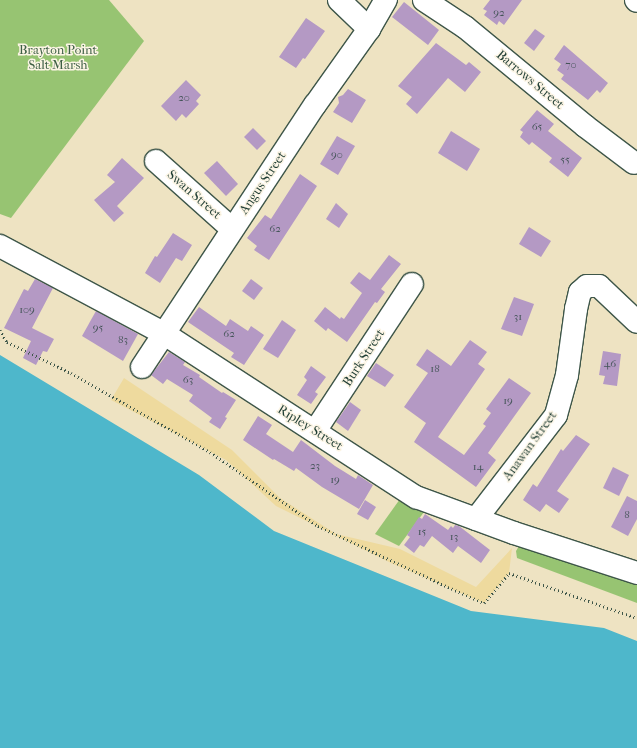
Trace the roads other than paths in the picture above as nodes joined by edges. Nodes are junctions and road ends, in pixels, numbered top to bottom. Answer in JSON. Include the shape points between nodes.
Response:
{"nodes":[{"id":1,"x":339,"y":0,"type":"edge"},
{"id":2,"x":386,"y":0,"type":"edge"},
{"id":3,"x":424,"y":0,"type":"edge"},
{"id":4,"x":369,"y":29,"type":"junction"},
{"id":5,"x":156,"y":161,"type":"dead end"},
{"id":6,"x":634,"y":163,"type":"dead end"},
{"id":7,"x":232,"y":229,"type":"junction"},
{"id":8,"x":0,"y":246,"type":"edge"},
{"id":9,"x":412,"y":284,"type":"dead end"},
{"id":10,"x":637,"y":322,"type":"edge"},
{"id":11,"x":163,"y":333,"type":"junction"},
{"id":12,"x":142,"y":367,"type":"dead end"},
{"id":13,"x":316,"y":431,"type":"junction"},
{"id":14,"x":476,"y":519,"type":"junction"},
{"id":15,"x":637,"y":573,"type":"edge"}],
"edges":[{"from":1,"to":4,"type":"street"},
{"from":2,"to":4,"type":"street","name":"Angus Street"},
{"from":3,"to":6,"type":"street","name":"Barrows Street","via":[[465,27]]},
{"from":4,"to":7,"type":"street","name":"Angus Street"},
{"from":5,"to":7,"type":"street","name":"Swan Street"},
{"from":7,"to":11,"type":"street","name":"Angus Street"},
{"from":8,"to":11,"type":"street","name":"Ripley Street"},
{"from":9,"to":13,"type":"street","name":"Burk Street"},
{"from":10,"to":14,"type":"street","name":"Anawan Street","via":[[599,286],[587,286],[580,292],[567,374],[556,415]]},
{"from":11,"to":12,"type":"street","name":"Angus Street"},
{"from":11,"to":13,"type":"street","name":"Ripley Street"},
{"from":13,"to":14,"type":"street","name":"Ripley Street","via":[[416,497]]},
{"from":14,"to":15,"type":"street","name":"Ripley Street"}]}
